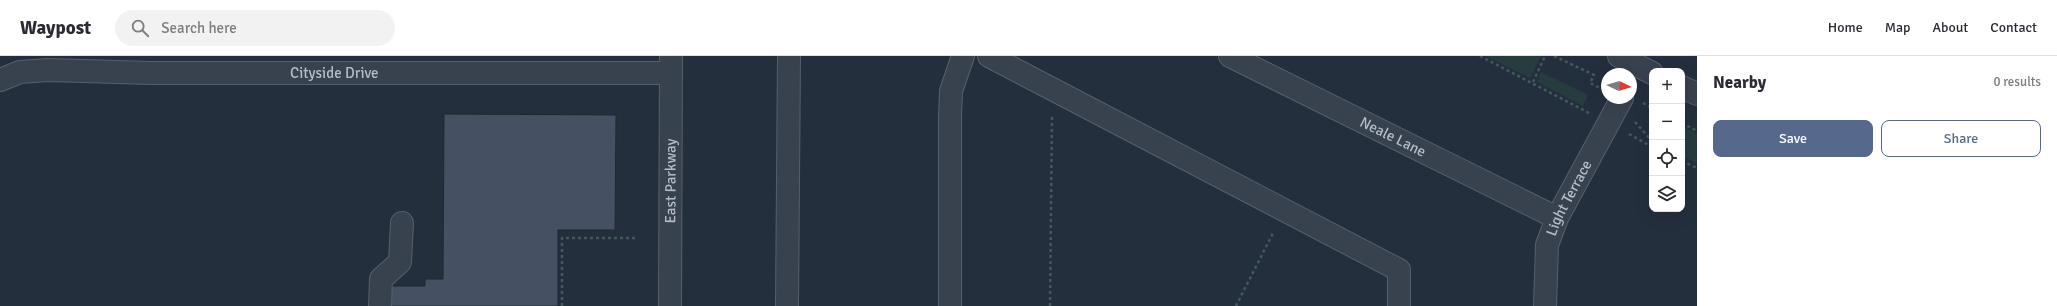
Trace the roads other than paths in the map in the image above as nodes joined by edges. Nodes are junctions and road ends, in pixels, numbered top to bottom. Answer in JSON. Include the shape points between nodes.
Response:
{"nodes":[{"id":1,"x":789,"y":56,"type":"edge"},
{"id":2,"x":963,"y":56,"type":"edge"},
{"id":3,"x":989,"y":56,"type":"edge"},
{"id":4,"x":1230,"y":56,"type":"edge"},
{"id":5,"x":1619,"y":56,"type":"edge"},
{"id":6,"x":151,"y":64,"type":"edge"},
{"id":7,"x":392,"y":64,"type":"edge"},
{"id":8,"x":529,"y":64,"type":"edge"},
{"id":9,"x":671,"y":64,"type":"edge"},
{"id":10,"x":1640,"y":73,"type":"edge"},
{"id":11,"x":0,"y":80,"type":"edge"},
{"id":12,"x":1685,"y":88,"type":"edge"},
{"id":13,"x":1697,"y":94,"type":"edge"},
{"id":14,"x":1619,"y":104,"type":"edge"},
{"id":15,"x":1557,"y":218,"type":"junction"},
{"id":16,"x":402,"y":223,"type":"dead end"},
{"id":17,"x":380,"y":306,"type":"edge"},
{"id":18,"x":670,"y":306,"type":"edge"},
{"id":19,"x":787,"y":306,"type":"edge"},
{"id":20,"x":950,"y":306,"type":"edge"},
{"id":21,"x":1399,"y":306,"type":"edge"},
{"id":22,"x":1545,"y":306,"type":"edge"}],
"edges":[{"from":1,"to":19,"type":"street"},
{"from":2,"to":20,"type":"street","via":[[951,91]]},
{"from":3,"to":21,"type":"street","via":[[1399,270]]},
{"from":4,"to":15,"type":"street","name":"Neale Lane"},
{"from":5,"to":10,"type":"street"},
{"from":6,"to":7,"type":"street","name":"Cityside Drive"},
{"from":6,"to":11,"type":"street","name":"Cityside Drive","via":[[20,72]]},
{"from":7,"to":8,"type":"street","name":"Cityside Drive"},
{"from":8,"to":9,"type":"street","name":"Cityside Drive"},
{"from":9,"to":18,"type":"street","name":"East Parkway"},
{"from":12,"to":13,"type":"street"},
{"from":14,"to":15,"type":"street","name":"Light Terrace"},
{"from":15,"to":22,"type":"street","name":"Light Terrace","via":[[1547,245]]},
{"from":16,"to":17,"type":"street","via":[[400,262],[381,279]]}]}
